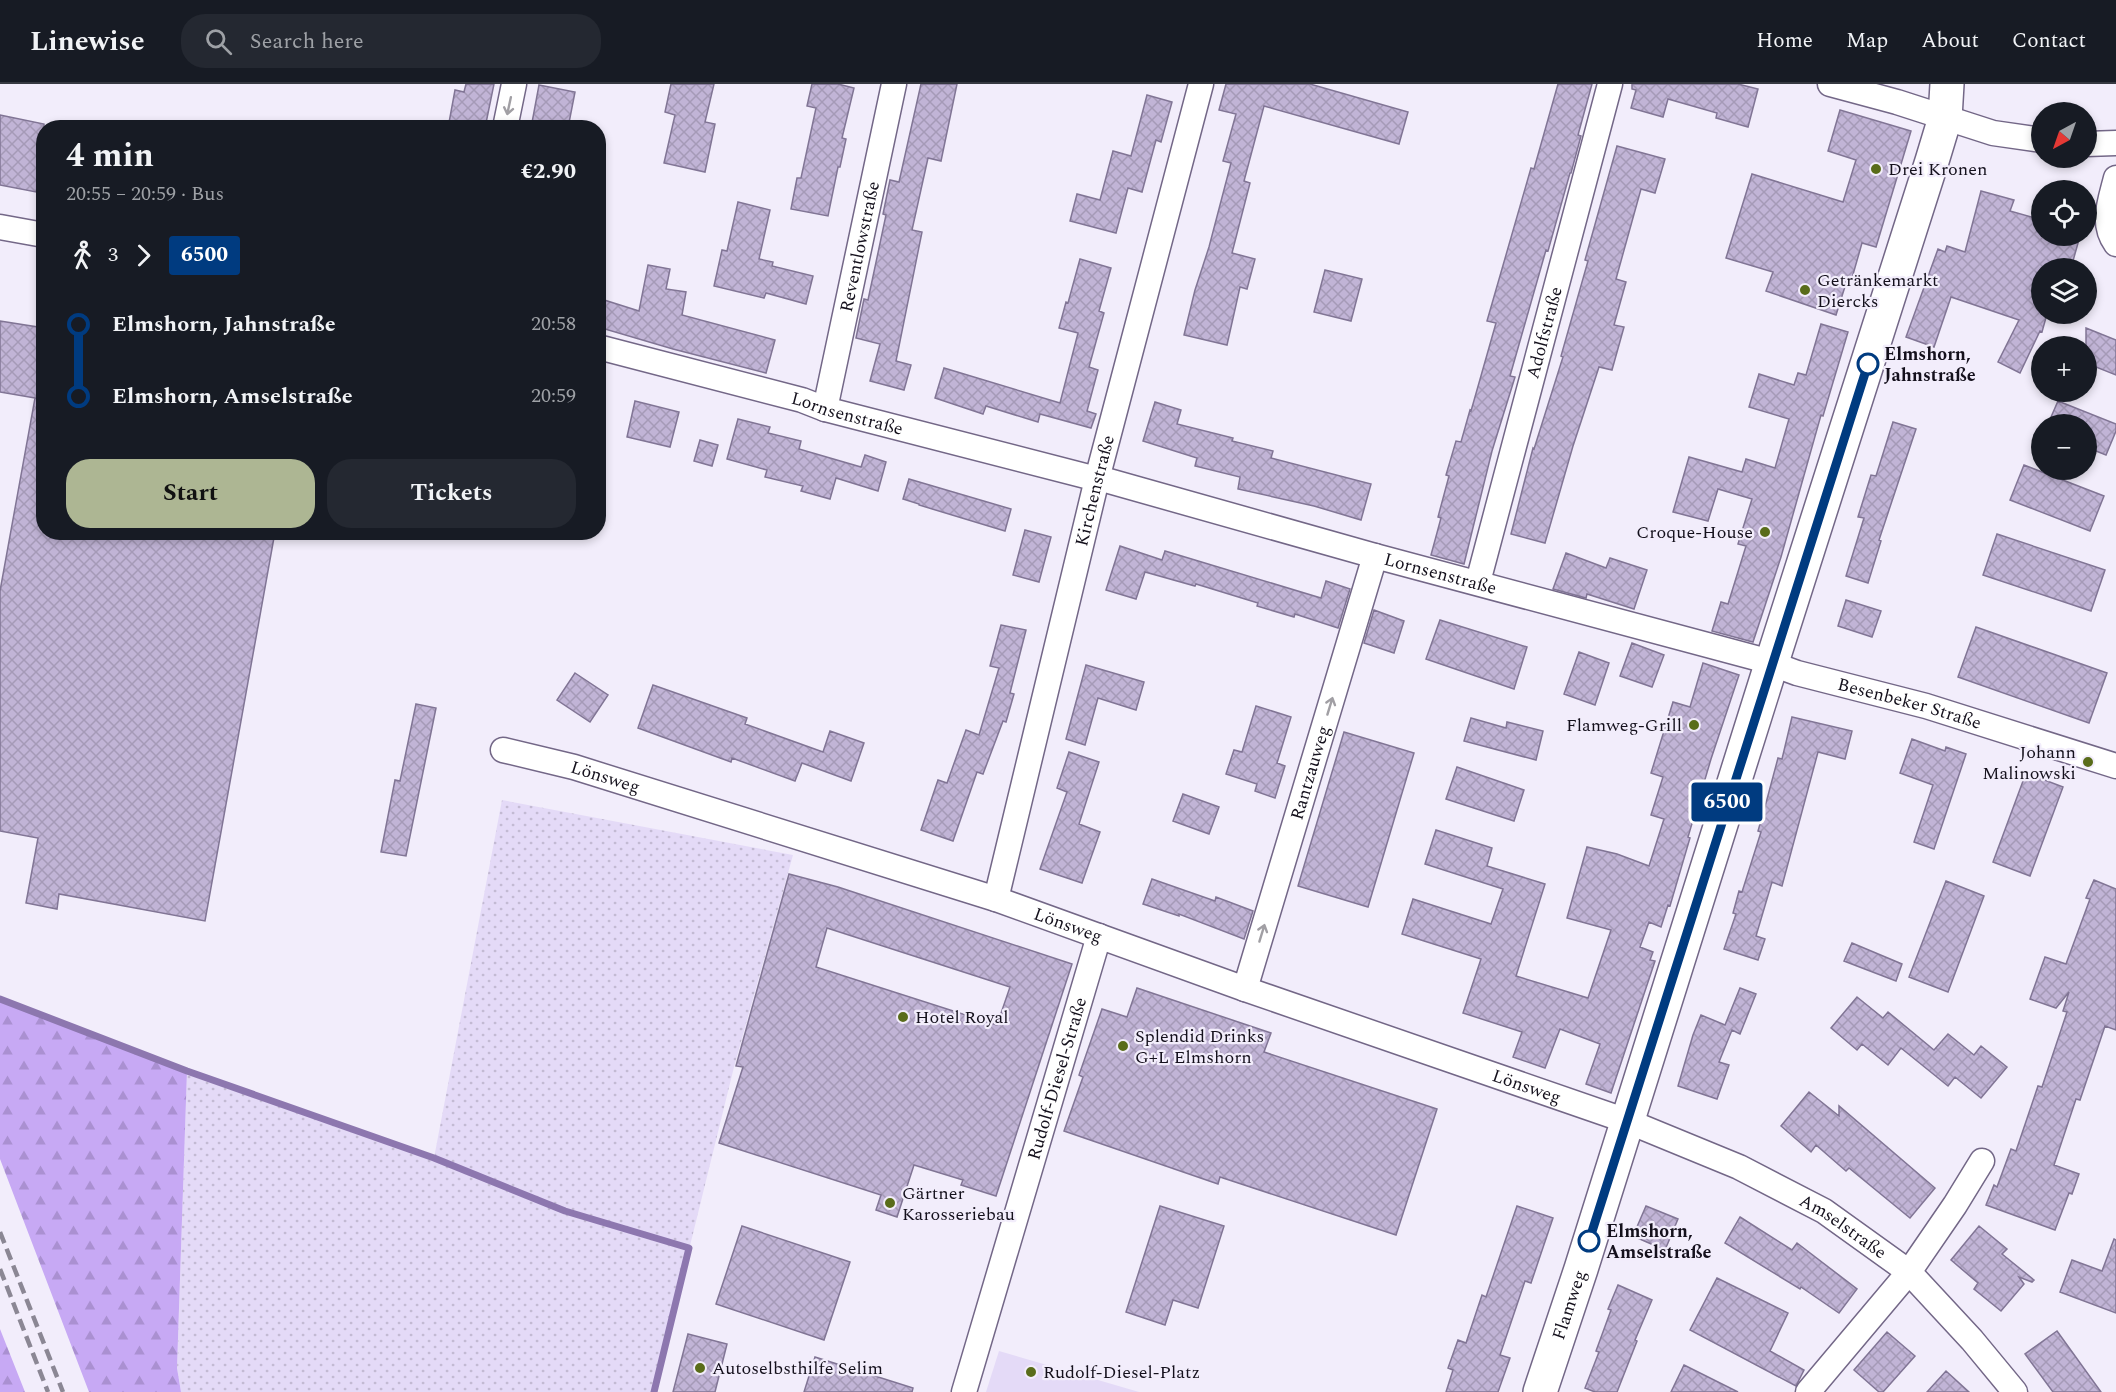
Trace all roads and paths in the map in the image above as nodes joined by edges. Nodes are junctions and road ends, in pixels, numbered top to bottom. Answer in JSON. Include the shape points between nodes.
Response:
{"nodes":[{"id":1,"x":514,"y":84,"type":"edge"},
{"id":2,"x":894,"y":84,"type":"edge"},
{"id":3,"x":1202,"y":84,"type":"edge"},
{"id":4,"x":1610,"y":84,"type":"edge"},
{"id":5,"x":1830,"y":84,"type":"edge"},
{"id":6,"x":1947,"y":84,"type":"edge"},
{"id":7,"x":1945,"y":118,"type":"junction"},
{"id":8,"x":507,"y":120,"type":"edge"},
{"id":9,"x":2031,"y":138,"type":"edge"},
{"id":10,"x":2116,"y":143,"type":"edge"},
{"id":11,"x":2097,"y":144,"type":"edge"},
{"id":12,"x":2116,"y":178,"type":"edge"},
{"id":13,"x":0,"y":227,"type":"edge"},
{"id":14,"x":36,"y":234,"type":"edge"},
{"id":15,"x":2116,"y":244,"type":"edge"},
{"id":16,"x":606,"y":348,"type":"edge"},
{"id":17,"x":825,"y":409,"type":"junction"},
{"id":18,"x":1103,"y":480,"type":"junction"},
{"id":19,"x":1375,"y":556,"type":"junction"},
{"id":20,"x":1478,"y":582,"type":"junction"},
{"id":21,"x":1771,"y":665,"type":"junction"},
{"id":22,"x":503,"y":750,"type":"dead end"},
{"id":23,"x":2116,"y":766,"type":"edge"},
{"id":24,"x":996,"y":899,"type":"junction"},
{"id":25,"x":1099,"y":936,"type":"junction"},
{"id":26,"x":1245,"y":989,"type":"junction"},
{"id":27,"x":1627,"y":1121,"type":"junction"},
{"id":28,"x":1982,"y":1161,"type":"dead end"},
{"id":29,"x":1909,"y":1272,"type":"junction"},
{"id":30,"x":964,"y":1392,"type":"edge"},
{"id":31,"x":1540,"y":1392,"type":"edge"},
{"id":32,"x":1808,"y":1392,"type":"edge"},
{"id":33,"x":2015,"y":1392,"type":"edge"}],
"edges":[{"from":1,"to":8,"type":"street","one_way":true},
{"from":2,"to":17,"type":"street","name":"Reventlowstraße"},
{"from":3,"to":18,"type":"street","name":"Kirchenstraße"},
{"from":4,"to":20,"type":"street","name":"Adolfstraße"},
{"from":5,"to":7,"type":"street"},
{"from":6,"to":7,"type":"main road","name":"Flamweg"},
{"from":7,"to":9,"type":"street","via":[[1993,133]]},
{"from":7,"to":21,"type":"main road","name":"Flamweg"},
{"from":10,"to":11,"type":"street"},
{"from":12,"to":15,"type":"street","via":[[2106,224]]},
{"from":13,"to":14,"type":"street"},
{"from":16,"to":17,"type":"street","name":"Lornsenstraße"},
{"from":17,"to":18,"type":"street","name":"Lornsenstraße"},
{"from":18,"to":19,"type":"street","name":"Lornsenstraße"},
{"from":18,"to":24,"type":"street","name":"Kirchenstraße"},
{"from":19,"to":20,"type":"street","name":"Lornsenstraße"},
{"from":26,"to":19,"type":"street","name":"Rantzauweg","one_way":true},
{"from":20,"to":21,"type":"street","name":"Lornsenstraße"},
{"from":21,"to":23,"type":"street","name":"Besenbeker Straße","via":[[1926,706]]},
{"from":21,"to":27,"type":"main road","name":"Flamweg"},
{"from":22,"to":24,"type":"street","name":"Lönsweg","via":[[574,767]]},
{"from":24,"to":25,"type":"street","name":"Lönsweg"},
{"from":25,"to":26,"type":"street","name":"Lönsweg"},
{"from":25,"to":30,"type":"street","name":"Rudolf-Diesel-Straße"},
{"from":26,"to":27,"type":"street","name":"Lönsweg"},
{"from":27,"to":29,"type":"street","name":"Amselstraße","via":[[1739,1167],[1824,1211]]},
{"from":27,"to":31,"type":"main road","name":"Flamweg"},
{"from":28,"to":29,"type":"street"},
{"from":29,"to":32,"type":"street"},
{"from":29,"to":33,"type":"street","name":"Amselstraße"}]}
